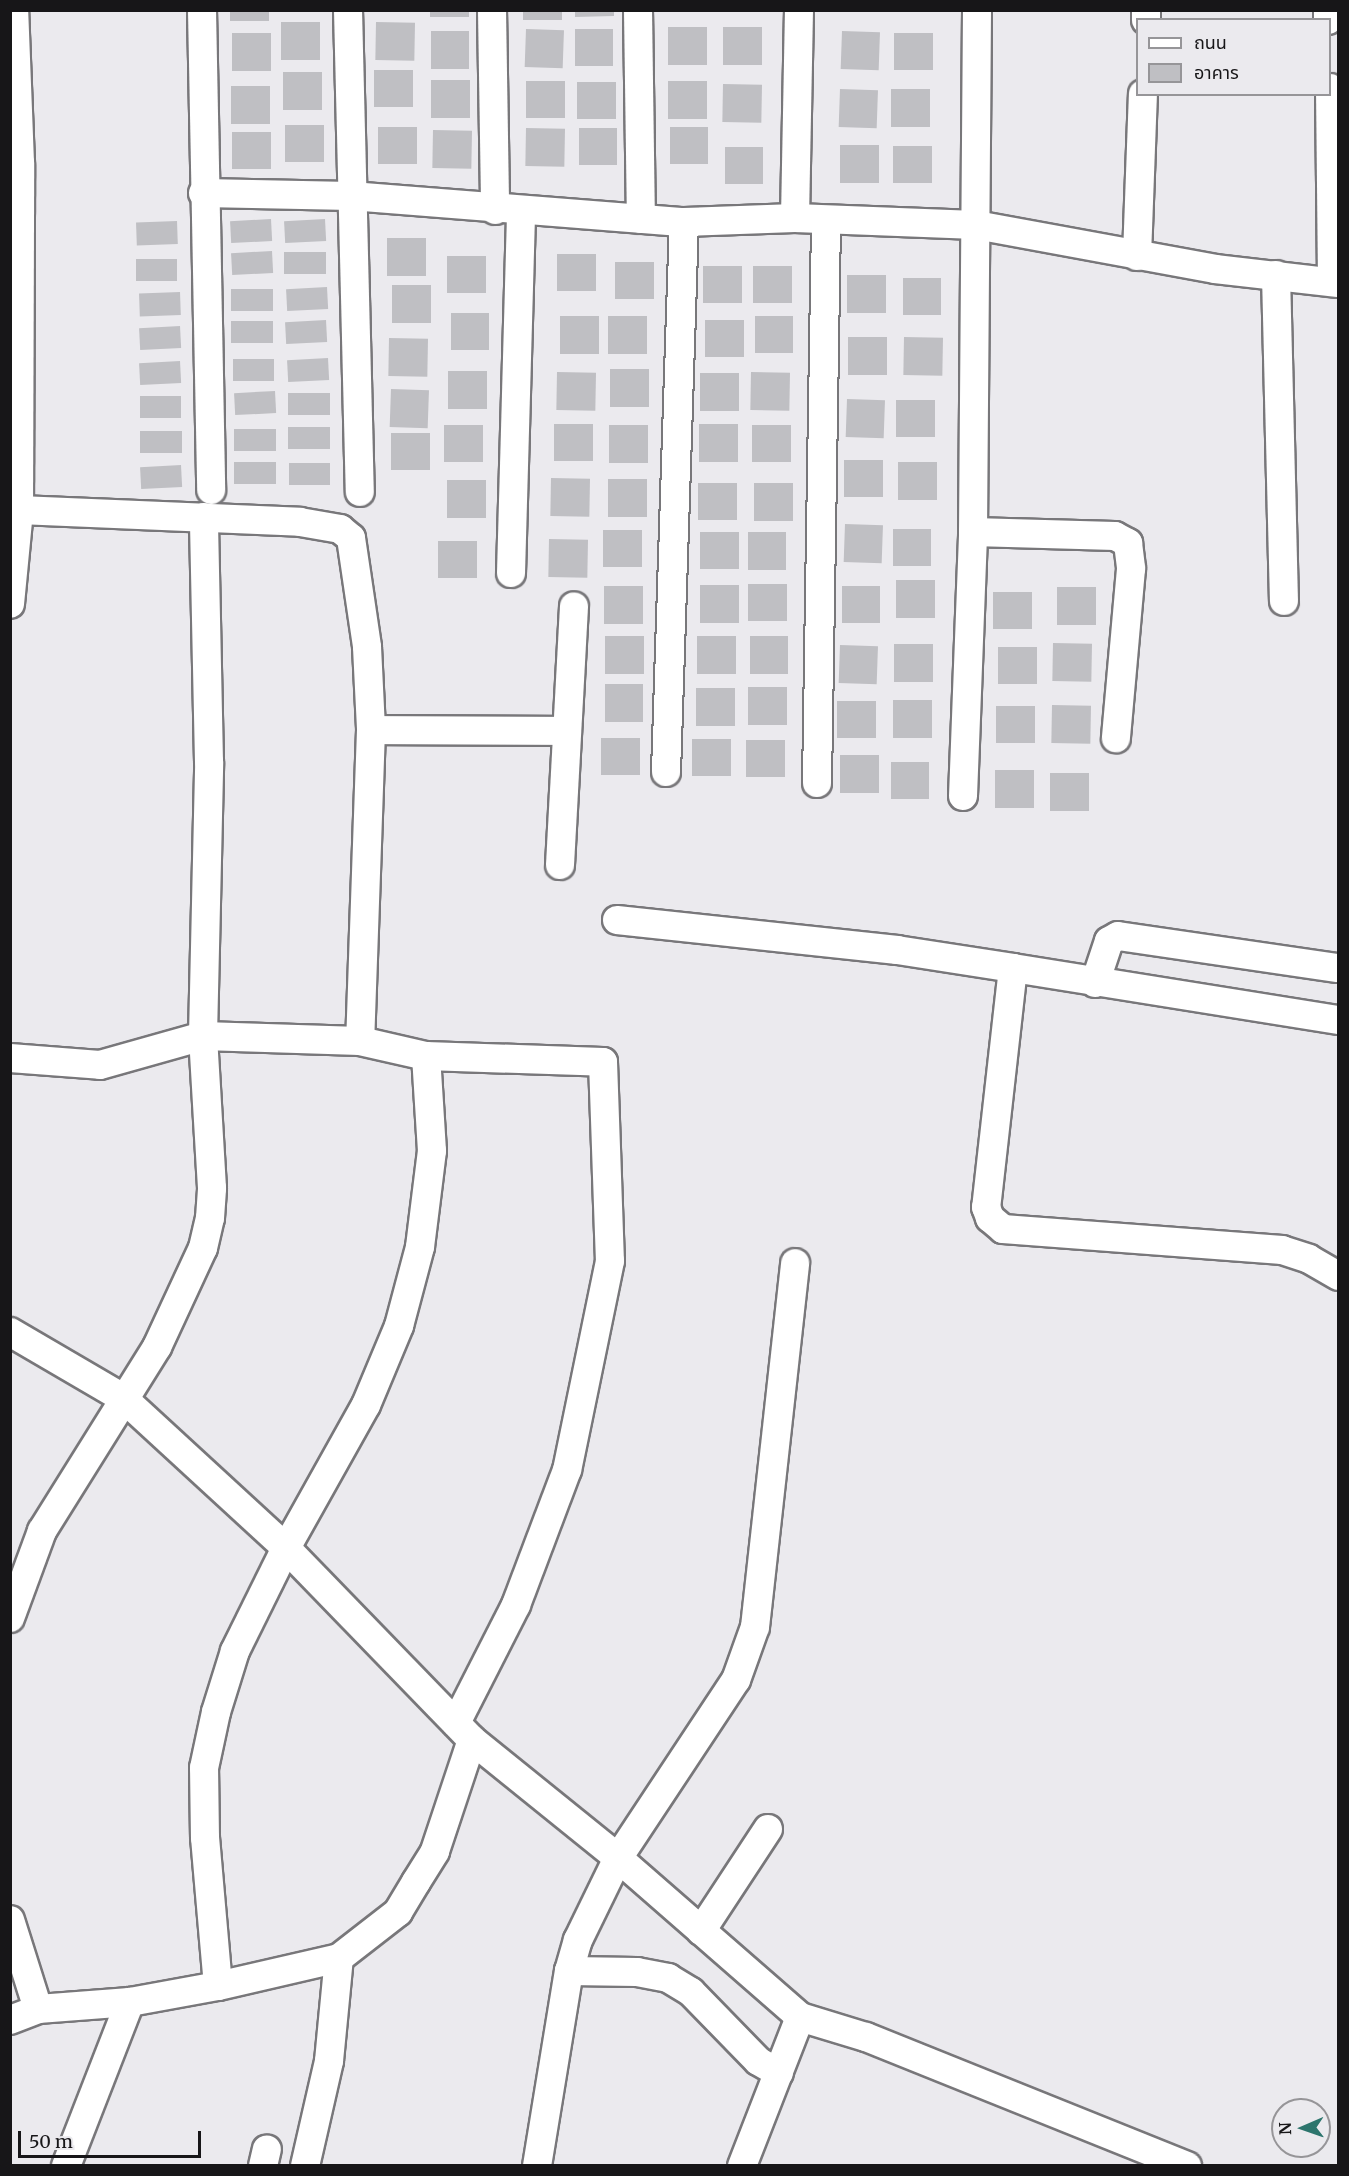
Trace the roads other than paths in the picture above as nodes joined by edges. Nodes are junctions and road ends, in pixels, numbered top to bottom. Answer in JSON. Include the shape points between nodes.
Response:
{"nodes":[{"id":1,"x":14,"y":10,"type":"edge"},
{"id":2,"x":202,"y":10,"type":"edge"},
{"id":3,"x":348,"y":10,"type":"edge"},
{"id":4,"x":492,"y":10,"type":"edge"},
{"id":5,"x":638,"y":10,"type":"edge"},
{"id":6,"x":799,"y":10,"type":"edge"},
{"id":7,"x":977,"y":10,"type":"edge"},
{"id":8,"x":1143,"y":96,"type":"edge"},
{"id":9,"x":1329,"y":96,"type":"edge"},
{"id":10,"x":203,"y":193,"type":"junction"},
{"id":11,"x":351,"y":196,"type":"junction"},
{"id":12,"x":508,"y":210,"type":"junction"},
{"id":13,"x":641,"y":219,"type":"junction"},
{"id":14,"x":795,"y":219,"type":"junction"},
{"id":15,"x":826,"y":220,"type":"junction"},
{"id":16,"x":684,"y":222,"type":"junction"},
{"id":17,"x":976,"y":225,"type":"junction"},
{"id":18,"x":1137,"y":256,"type":"junction"},
{"id":19,"x":1276,"y":275,"type":"junction"},
{"id":20,"x":1335,"y":283,"type":"edge"},
{"id":21,"x":211,"y":490,"type":"dead end"},
{"id":22,"x":360,"y":492,"type":"dead end"},
{"id":23,"x":19,"y":510,"type":"junction"},
{"id":24,"x":204,"y":517,"type":"junction"},
{"id":25,"x":973,"y":532,"type":"junction"},
{"id":26,"x":511,"y":573,"type":"dead end"},
{"id":27,"x":1284,"y":601,"type":"dead end"},
{"id":28,"x":10,"y":604,"type":"edge"},
{"id":29,"x":574,"y":606,"type":"dead end"},
{"id":30,"x":370,"y":730,"type":"junction"},
{"id":31,"x":567,"y":731,"type":"junction"},
{"id":32,"x":1116,"y":738,"type":"dead end"},
{"id":33,"x":666,"y":772,"type":"dead end"},
{"id":34,"x":816,"y":783,"type":"dead end"},
{"id":35,"x":963,"y":796,"type":"dead end"},
{"id":36,"x":560,"y":865,"type":"dead end"},
{"id":37,"x":617,"y":920,"type":"dead end"},
{"id":38,"x":1338,"y":968,"type":"edge"},
{"id":39,"x":1013,"y":969,"type":"junction"},
{"id":40,"x":1095,"y":983,"type":"junction"},
{"id":41,"x":1338,"y":1020,"type":"edge"},
{"id":42,"x":203,"y":1036,"type":"junction"},
{"id":43,"x":360,"y":1041,"type":"junction"},
{"id":44,"x":426,"y":1056,"type":"junction"},
{"id":45,"x":10,"y":1058,"type":"edge"},
{"id":46,"x":795,"y":1263,"type":"dead end"},
{"id":47,"x":1338,"y":1276,"type":"edge"},
{"id":48,"x":10,"y":1332,"type":"edge"},
{"id":49,"x":123,"y":1398,"type":"junction"},
{"id":50,"x":286,"y":1548,"type":"junction"},
{"id":51,"x":10,"y":1618,"type":"edge"},
{"id":52,"x":464,"y":1732,"type":"junction"},
{"id":53,"x":768,"y":1829,"type":"dead end"},
{"id":54,"x":618,"y":1858,"type":"junction"},
{"id":55,"x":10,"y":1920,"type":"edge"},
{"id":56,"x":701,"y":1931,"type":"junction"},
{"id":57,"x":339,"y":1958,"type":"junction"},
{"id":58,"x":569,"y":1971,"type":"junction"},
{"id":59,"x":218,"y":1986,"type":"junction"},
{"id":60,"x":130,"y":2002,"type":"junction"},
{"id":61,"x":38,"y":2009,"type":"junction"},
{"id":62,"x":800,"y":2017,"type":"junction"},
{"id":63,"x":10,"y":2020,"type":"edge"},
{"id":64,"x":779,"y":2073,"type":"junction"},
{"id":65,"x":66,"y":2166,"type":"edge"},
{"id":66,"x":305,"y":2166,"type":"edge"},
{"id":67,"x":537,"y":2166,"type":"edge"},
{"id":68,"x":742,"y":2166,"type":"edge"},
{"id":69,"x":1187,"y":2166,"type":"edge"}],
"edges":[{"from":1,"to":23,"type":"street","via":[[20,164]]},
{"from":2,"to":10,"type":"street"},
{"from":3,"to":11,"type":"street"},
{"from":4,"to":12,"type":"street"},
{"from":5,"to":13,"type":"street"},
{"from":6,"to":14,"type":"street"},
{"from":7,"to":17,"type":"street"},
{"from":8,"to":18,"type":"street"},
{"from":9,"to":20,"type":"street"},
{"from":10,"to":11,"type":"street"},
{"from":10,"to":21,"type":"street"},
{"from":11,"to":12,"type":"street"},
{"from":11,"to":22,"type":"street"},
{"from":12,"to":13,"type":"street"},
{"from":12,"to":26,"type":"street"},
{"from":13,"to":16,"type":"street"},
{"from":14,"to":15,"type":"street"},
{"from":14,"to":16,"type":"street"},
{"from":15,"to":17,"type":"street"},
{"from":15,"to":34,"type":"street"},
{"from":16,"to":33,"type":"street"},
{"from":17,"to":18,"type":"street"},
{"from":17,"to":25,"type":"street"},
{"from":18,"to":19,"type":"street"},
{"from":19,"to":20,"type":"street"},
{"from":19,"to":27,"type":"street"},
{"from":23,"to":24,"type":"street"},
{"from":23,"to":28,"type":"street"},
{"from":24,"to":30,"type":"street","via":[[300,522],[340,529],[351,538],[367,647]]},
{"from":24,"to":42,"type":"street","via":[[209,762]]},
{"from":25,"to":32,"type":"street","via":[[1115,536],[1128,543],[1131,569]]},
{"from":25,"to":35,"type":"street"},
{"from":29,"to":31,"type":"street"},
{"from":30,"to":31,"type":"street"},
{"from":30,"to":43,"type":"street"},
{"from":31,"to":36,"type":"street"},
{"from":37,"to":39,"type":"street","via":[[897,950]]},
{"from":38,"to":40,"type":"street","via":[[1118,936],[1108,941]]},
{"from":39,"to":40,"type":"street","via":[[1047,971]]},
{"from":39,"to":47,"type":"street","via":[[986,1207],[990,1218],[1003,1229],[1282,1250],[1309,1259]]},
{"from":40,"to":41,"type":"street"},
{"from":42,"to":43,"type":"street"},
{"from":42,"to":45,"type":"street","via":[[100,1065]]},
{"from":42,"to":49,"type":"street","via":[[212,1188],[210,1218],[203,1248],[157,1347]]},
{"from":43,"to":44,"type":"street"},
{"from":44,"to":50,"type":"street","via":[[432,1151],[420,1247],[399,1326],[366,1405]]},
{"from":44,"to":52,"type":"street","via":[[603,1062],[610,1261],[567,1470]]},
{"from":46,"to":54,"type":"street","via":[[755,1627],[736,1680]]},
{"from":48,"to":49,"type":"street"},
{"from":49,"to":50,"type":"street"},
{"from":49,"to":51,"type":"street","via":[[42,1531]]},
{"from":50,"to":52,"type":"street"},
{"from":50,"to":59,"type":"street","via":[[235,1651],[204,1768],[205,1838]]},
{"from":52,"to":54,"type":"street"},
{"from":52,"to":57,"type":"street","via":[[435,1851],[398,1912]]},
{"from":53,"to":56,"type":"street"},
{"from":54,"to":56,"type":"street"},
{"from":54,"to":58,"type":"street","via":[[579,1940]]},
{"from":55,"to":61,"type":"street"},
{"from":56,"to":62,"type":"street"},
{"from":57,"to":59,"type":"street"},
{"from":57,"to":66,"type":"street","via":[[329,2061]]},
{"from":58,"to":64,"type":"street","via":[[637,1972],[668,1978],[691,1992],[759,2061]]},
{"from":58,"to":67,"type":"street"},
{"from":59,"to":60,"type":"street"},
{"from":60,"to":61,"type":"street"},
{"from":60,"to":65,"type":"street"},
{"from":61,"to":63,"type":"street"},
{"from":62,"to":64,"type":"street"},
{"from":62,"to":69,"type":"street","via":[[866,2037]]},
{"from":64,"to":68,"type":"street"}]}
